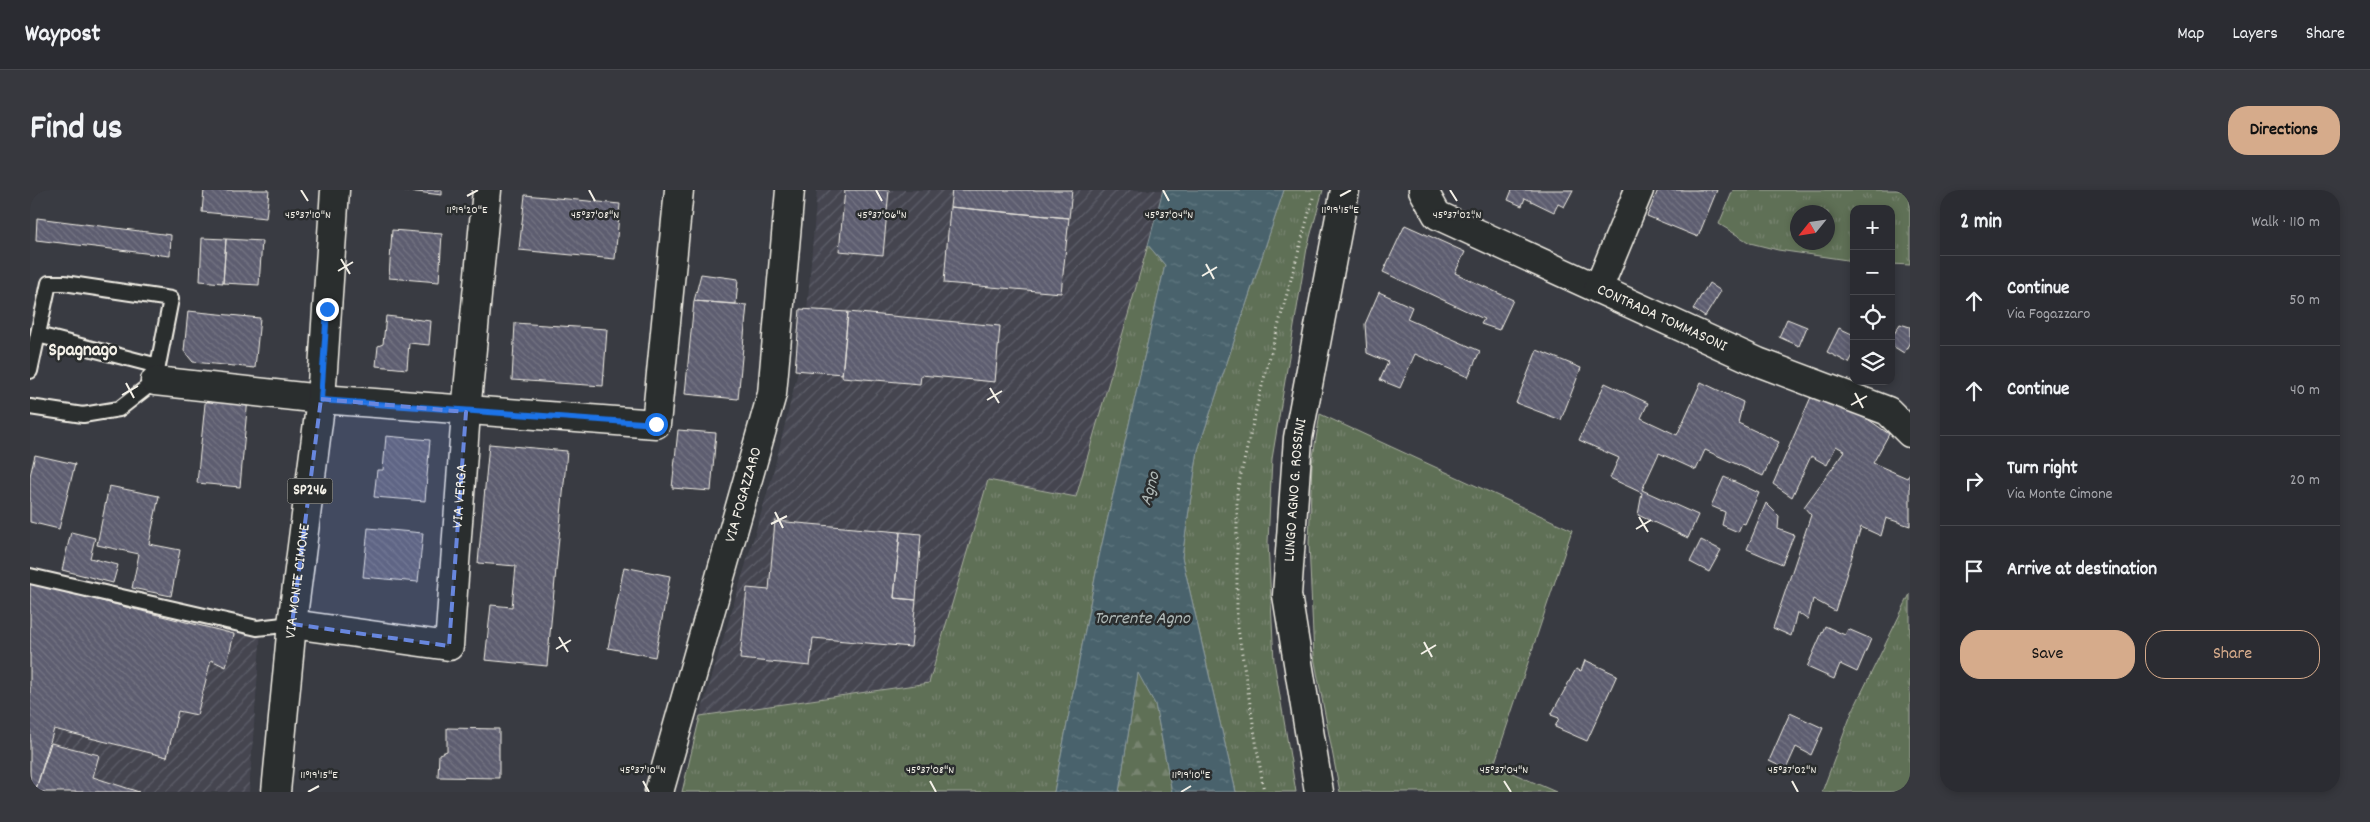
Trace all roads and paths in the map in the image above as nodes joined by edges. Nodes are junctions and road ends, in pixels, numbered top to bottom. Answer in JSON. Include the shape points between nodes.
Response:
{"nodes":[{"id":1,"x":335,"y":190,"type":"edge"},
{"id":2,"x":487,"y":190,"type":"edge"},
{"id":3,"x":679,"y":190,"type":"edge"},
{"id":4,"x":790,"y":190,"type":"edge"},
{"id":5,"x":1315,"y":190,"type":"edge"},
{"id":6,"x":1345,"y":190,"type":"edge"},
{"id":7,"x":1423,"y":190,"type":"edge"},
{"id":8,"x":1639,"y":190,"type":"edge"},
{"id":9,"x":1598,"y":289,"type":"junction"},
{"id":10,"x":38,"y":335,"type":"junction"},
{"id":11,"x":30,"y":371,"type":"edge"},
{"id":12,"x":156,"y":374,"type":"junction"},
{"id":13,"x":321,"y":400,"type":"junction"},
{"id":14,"x":30,"y":407,"type":"edge"},
{"id":15,"x":466,"y":412,"type":"junction"},
{"id":16,"x":1910,"y":433,"type":"edge"},
{"id":17,"x":30,"y":576,"type":"edge"},
{"id":18,"x":292,"y":624,"type":"junction"},
{"id":19,"x":276,"y":792,"type":"edge"},
{"id":20,"x":659,"y":792,"type":"edge"},
{"id":21,"x":1264,"y":792,"type":"edge"},
{"id":22,"x":1318,"y":792,"type":"edge"}],
"edges":[{"from":1,"to":13,"type":"street","name":"VIA MONTE CIMONE","number":"SP246"},
{"from":2,"to":15,"type":"street","name":"VIA VERGA"},
{"from":3,"to":15,"type":"street","via":[[656,424]]},
{"from":4,"to":20,"type":"street","name":"VIA FOGAZZARO","via":[[772,394]]},
{"from":5,"to":21,"type":"path","via":[[1237,491],[1237,622]]},
{"from":6,"to":22,"type":"street","name":"LUNGO AGNO G. ROSSINI","via":[[1298,438],[1287,595]]},
{"from":7,"to":9,"type":"street","name":"CONTRADA TOMMASONI","via":[[1437,214]]},
{"from":8,"to":9,"type":"street"},
{"from":9,"to":16,"type":"street","name":"CONTRADA TOMMASONI","via":[[1758,362],[1888,412]]},
{"from":10,"to":11,"type":"lane"},
{"from":10,"to":12,"type":"lane"},
{"from":10,"to":12,"type":"lane","via":[[49,283],[64,282],[170,299]]},
{"from":12,"to":13,"type":"street"},
{"from":12,"to":14,"type":"lane","via":[[119,410],[83,415]]},
{"from":13,"to":15,"type":"street"},
{"from":13,"to":18,"type":"street","name":"VIA MONTE CIMONE","number":"SP246"},
{"from":15,"to":18,"type":"street","name":"VIA VERGA","via":[[449,646]]},
{"from":17,"to":18,"type":"lane","via":[[257,628]]},
{"from":18,"to":19,"type":"street","name":"VIA MONTE CIMONE","number":"SP246"}]}
